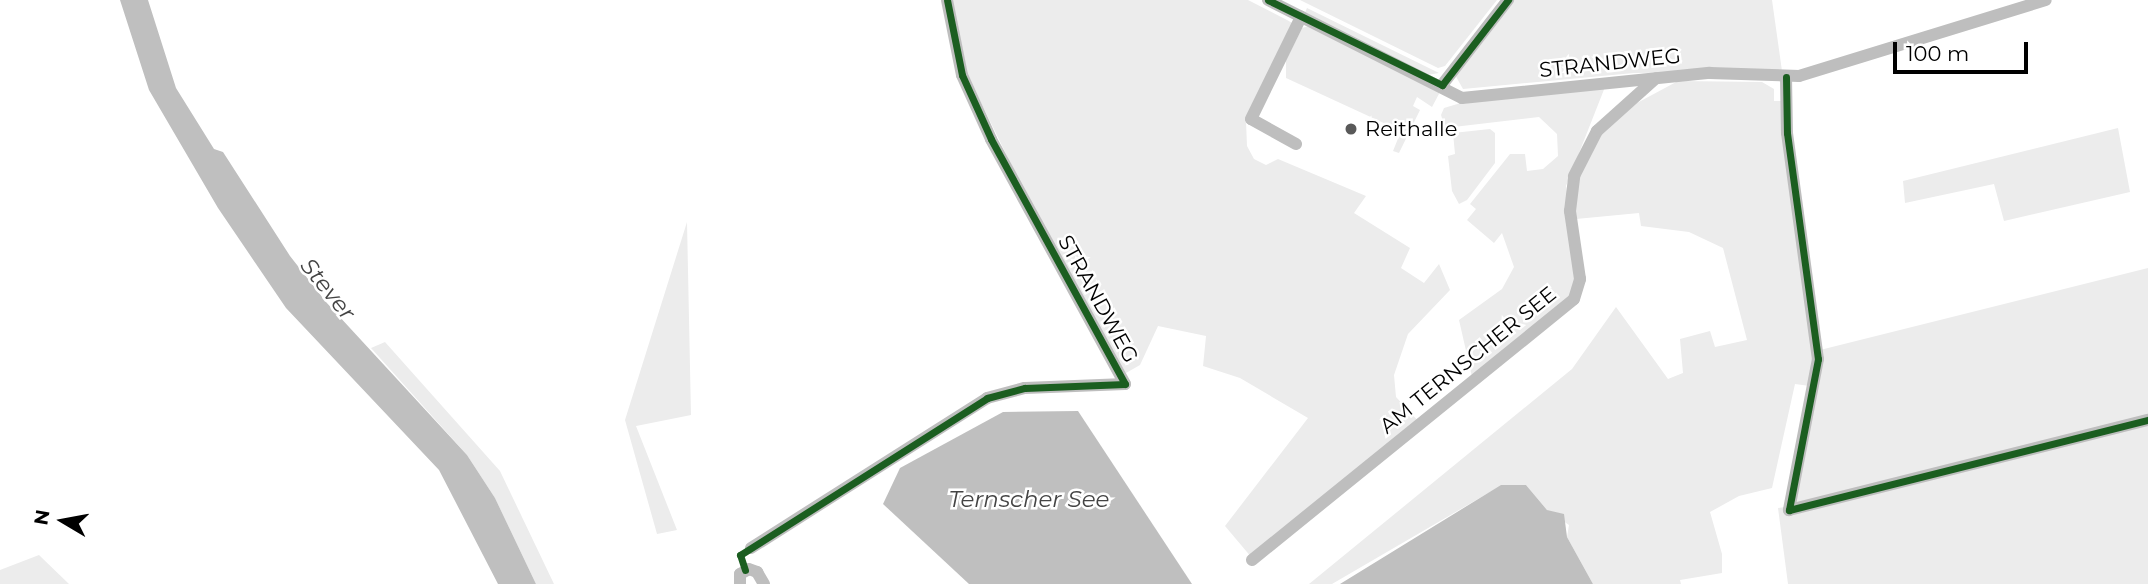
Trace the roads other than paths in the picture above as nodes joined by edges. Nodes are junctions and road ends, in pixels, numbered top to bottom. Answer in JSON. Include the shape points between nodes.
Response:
{"nodes":[{"id":1,"x":947,"y":0,"type":"edge"},
{"id":2,"x":1268,"y":0,"type":"edge"},
{"id":3,"x":1508,"y":0,"type":"edge"},
{"id":4,"x":2046,"y":0,"type":"edge"},
{"id":5,"x":1301,"y":17,"type":"junction"},
{"id":6,"x":1786,"y":77,"type":"junction"},
{"id":7,"x":1657,"y":78,"type":"junction"},
{"id":8,"x":1442,"y":85,"type":"junction"},
{"id":9,"x":1296,"y":144,"type":"dead end"},
{"id":10,"x":2148,"y":420,"type":"edge"},
{"id":11,"x":751,"y":548,"type":"dead end"},
{"id":12,"x":1252,"y":560,"type":"dead end"},
{"id":13,"x":740,"y":584,"type":"edge"},
{"id":14,"x":764,"y":584,"type":"edge"}],
"edges":[{"from":1,"to":11,"type":"street","name":"STRANDWEG","via":[[962,75],[991,139],[1125,384],[1025,388],[987,398]]},
{"from":2,"to":5,"type":"street","name":"STRANDWEG"},
{"from":3,"to":8,"type":"street"},
{"from":4,"to":6,"type":"street","name":"STRANDWEG"},
{"from":5,"to":8,"type":"street","name":"STRANDWEG"},
{"from":5,"to":9,"type":"street","via":[[1251,119]]},
{"from":6,"to":7,"type":"street","name":"STRANDWEG","via":[[1710,73]]},
{"from":6,"to":10,"type":"street","via":[[1787,133],[1818,359],[1789,510]]},
{"from":7,"to":8,"type":"street","name":"STRANDWEG","via":[[1462,97]]},
{"from":7,"to":12,"type":"street","name":"AM TERNSCHER SEE","via":[[1597,131],[1574,176],[1570,211],[1580,279],[1574,299]]},
{"from":13,"to":14,"type":"street","via":[[740,574],[749,569],[757,572]]}]}
